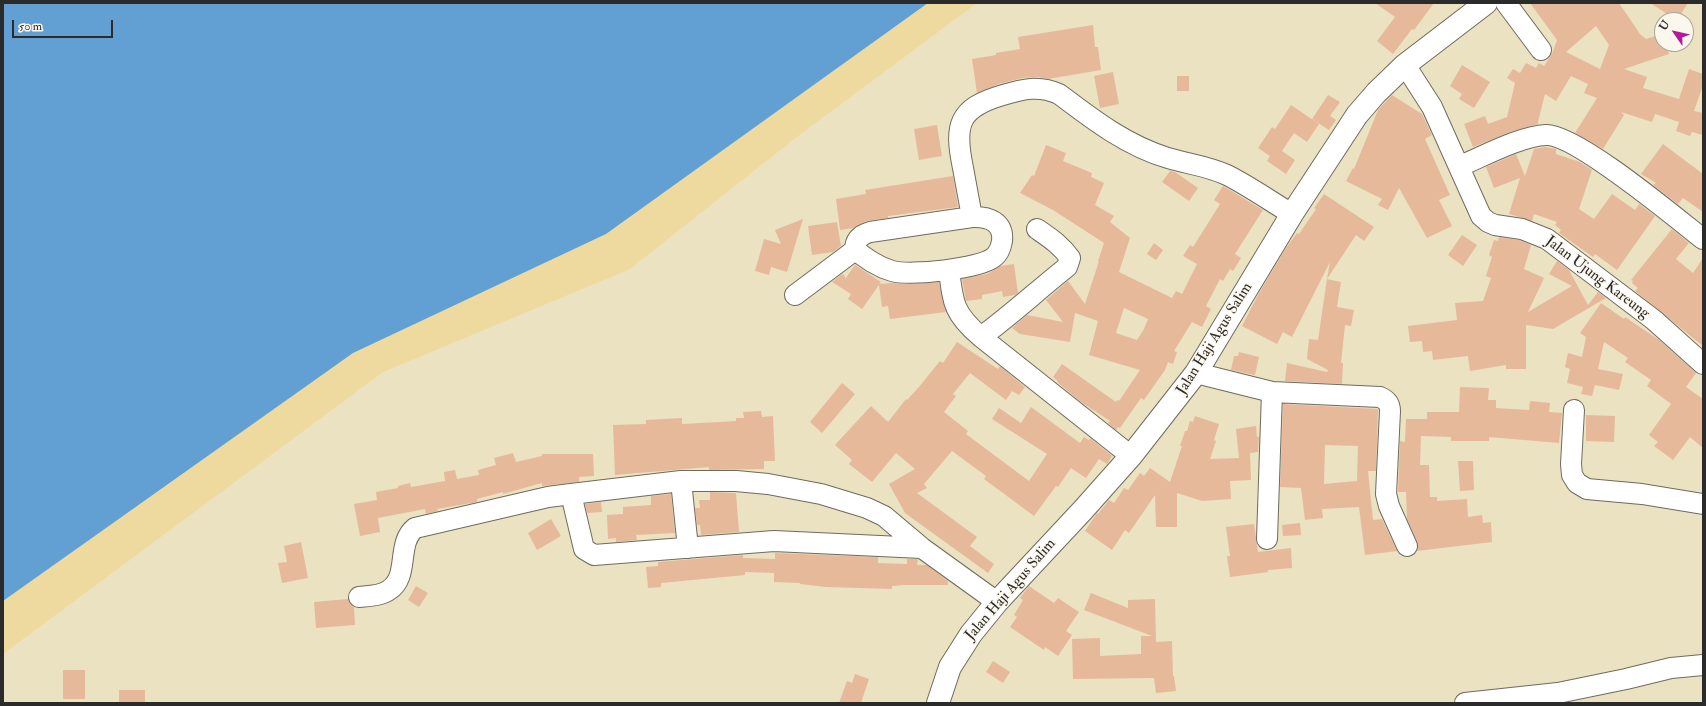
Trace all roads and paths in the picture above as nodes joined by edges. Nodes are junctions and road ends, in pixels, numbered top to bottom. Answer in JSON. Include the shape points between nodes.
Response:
{"nodes":[{"id":1,"x":1486,"y":3,"type":"edge"},
{"id":2,"x":1506,"y":3,"type":"edge"},
{"id":3,"x":1541,"y":50,"type":"dead end"},
{"id":4,"x":1405,"y":65,"type":"junction"},
{"id":5,"x":1460,"y":166,"type":"junction"},
{"id":6,"x":1292,"y":214,"type":"junction"},
{"id":7,"x":972,"y":217,"type":"junction"},
{"id":8,"x":1037,"y":229,"type":"dead end"},
{"id":9,"x":1703,"y":239,"type":"edge"},
{"id":10,"x":855,"y":250,"type":"junction"},
{"id":11,"x":949,"y":270,"type":"junction"},
{"id":12,"x":795,"y":295,"type":"dead end"},
{"id":13,"x":981,"y":337,"type":"junction"},
{"id":14,"x":1703,"y":364,"type":"edge"},
{"id":15,"x":1196,"y":373,"type":"junction"},
{"id":16,"x":1272,"y":392,"type":"junction"},
{"id":17,"x":1574,"y":410,"type":"dead end"},
{"id":18,"x":1131,"y":456,"type":"junction"},
{"id":19,"x":681,"y":481,"type":"junction"},
{"id":20,"x":570,"y":494,"type":"junction"},
{"id":21,"x":1703,"y":504,"type":"edge"},
{"id":22,"x":1267,"y":539,"type":"dead end"},
{"id":23,"x":1407,"y":546,"type":"dead end"},
{"id":24,"x":688,"y":548,"type":"junction"},
{"id":25,"x":922,"y":548,"type":"junction"},
{"id":26,"x":359,"y":597,"type":"dead end"},
{"id":27,"x":997,"y":602,"type":"junction"},
{"id":28,"x":1703,"y":664,"type":"edge"},
{"id":29,"x":938,"y":703,"type":"edge"},
{"id":30,"x":1466,"y":703,"type":"edge"}],
"edges":[{"from":1,"to":4,"type":"main road","name":"Jalan Haji Agus Salim"},
{"from":2,"to":3,"type":"street"},
{"from":4,"to":5,"type":"street","name":"Jalan Ujung Kareung","via":[[1432,107]]},
{"from":4,"to":6,"type":"main road","name":"Jalan Haji Agus Salim","via":[[1357,115]]},
{"from":5,"to":9,"type":"street","via":[[1525,139],[1548,135],[1559,138],[1610,168]]},
{"from":5,"to":14,"type":"street","name":"Jalan Ujung Kareung","via":[[1476,207],[1488,222],[1522,229],[1548,239],[1648,316]]},
{"from":6,"to":7,"type":"street","via":[[1226,175],[1147,150],[1111,131],[1059,94],[1049,89],[1031,87],[979,103],[961,123],[958,139]]},
{"from":6,"to":15,"type":"main road","name":"Jalan Haji Agus Salim"},
{"from":7,"to":10,"type":"street","via":[[870,232],[858,239]]},
{"from":7,"to":11,"type":"street","via":[[988,218],[999,226],[1002,237],[999,250],[990,260]]},
{"from":8,"to":13,"type":"street","via":[[1065,250],[1070,258],[1067,267]]},
{"from":10,"to":11,"type":"street","via":[[872,262],[894,271],[904,273]]},
{"from":10,"to":12,"type":"street"},
{"from":11,"to":13,"type":"street","via":[[953,302],[957,312]]},
{"from":13,"to":18,"type":"street"},
{"from":15,"to":16,"type":"street"},
{"from":15,"to":18,"type":"main road","name":"Jalan Haji Agus Salim"},
{"from":16,"to":22,"type":"street"},
{"from":16,"to":23,"type":"street","via":[[1385,399],[1390,411],[1386,494]]},
{"from":17,"to":21,"type":"street","via":[[1571,464],[1572,475],[1577,483],[1587,489],[1642,494]]},
{"from":18,"to":27,"type":"main road","name":"Jalan Haji Agus Salim"},
{"from":19,"to":20,"type":"street"},
{"from":19,"to":24,"type":"street"},
{"from":19,"to":25,"type":"street","via":[[768,484],[828,496],[884,516]]},
{"from":20,"to":24,"type":"street","via":[[581,540],[584,549],[589,553]]},
{"from":20,"to":26,"type":"street","via":[[415,528],[406,539],[399,579],[394,586],[388,591]]},
{"from":24,"to":25,"type":"street","via":[[774,541]]},
{"from":25,"to":27,"type":"street"},
{"from":27,"to":29,"type":"main road","name":"Jalan Haji Agus Salim","via":[[960,649],[950,667]]},
{"from":28,"to":30,"type":"street","via":[[1671,668],[1558,693]]}]}
